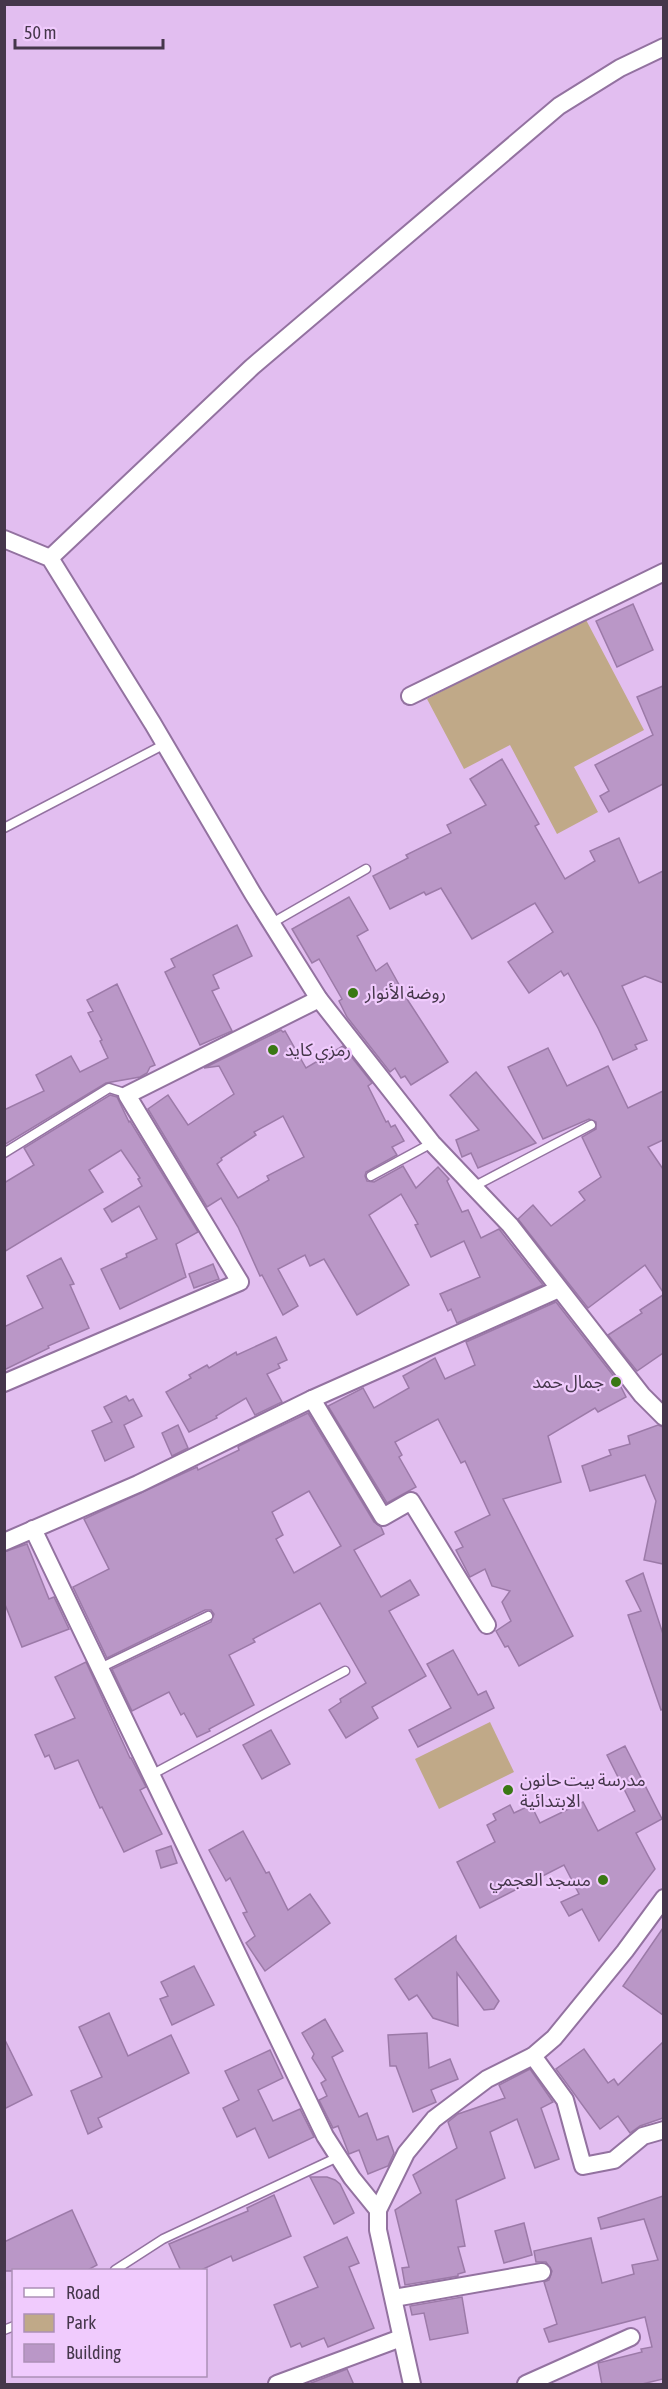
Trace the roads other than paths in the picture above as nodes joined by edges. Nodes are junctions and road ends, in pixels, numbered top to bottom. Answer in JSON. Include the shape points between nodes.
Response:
{"nodes":[{"id":1,"x":663,"y":47,"type":"edge"},
{"id":2,"x":4,"y":540,"type":"edge"},
{"id":3,"x":50,"y":558,"type":"junction"},
{"id":4,"x":663,"y":572,"type":"edge"},
{"id":5,"x":410,"y":696,"type":"dead end"},
{"id":6,"x":165,"y":744,"type":"junction"},
{"id":7,"x":4,"y":828,"type":"edge"},
{"id":8,"x":366,"y":869,"type":"dead end"},
{"id":9,"x":272,"y":923,"type":"junction"},
{"id":10,"x":319,"y":999,"type":"junction"},
{"id":11,"x":129,"y":1094,"type":"junction"},
{"id":12,"x":591,"y":1125,"type":"dead end"},
{"id":13,"x":432,"y":1143,"type":"junction"},
{"id":14,"x":4,"y":1153,"type":"edge"},
{"id":15,"x":371,"y":1176,"type":"dead end"},
{"id":16,"x":473,"y":1187,"type":"junction"},
{"id":17,"x":559,"y":1289,"type":"junction"},
{"id":18,"x":4,"y":1383,"type":"edge"},
{"id":19,"x":312,"y":1399,"type":"junction"},
{"id":20,"x":663,"y":1417,"type":"edge"},
{"id":21,"x":33,"y":1529,"type":"junction"},
{"id":22,"x":4,"y":1542,"type":"edge"},
{"id":23,"x":208,"y":1616,"type":"dead end"},
{"id":24,"x":487,"y":1625,"type":"dead end"},
{"id":25,"x":99,"y":1668,"type":"junction"},
{"id":26,"x":345,"y":1671,"type":"dead end"},
{"id":27,"x":151,"y":1775,"type":"junction"},
{"id":28,"x":663,"y":1898,"type":"edge"},
{"id":29,"x":533,"y":2056,"type":"junction"},
{"id":30,"x":663,"y":2130,"type":"edge"},
{"id":31,"x":338,"y":2157,"type":"junction"},
{"id":32,"x":378,"y":2210,"type":"junction"},
{"id":33,"x":118,"y":2269,"type":"edge"},
{"id":34,"x":542,"y":2272,"type":"dead end"},
{"id":35,"x":394,"y":2298,"type":"junction"},
{"id":36,"x":632,"y":2337,"type":"dead end"},
{"id":37,"x":401,"y":2338,"type":"junction"},
{"id":38,"x":276,"y":2385,"type":"edge"},
{"id":39,"x":412,"y":2385,"type":"edge"},
{"id":40,"x":526,"y":2385,"type":"edge"}],
"edges":[{"from":1,"to":3,"type":"street","via":[[620,68],[550,114],[252,367]]},
{"from":2,"to":3,"type":"street"},
{"from":3,"to":6,"type":"street"},
{"from":4,"to":5,"type":"street"},
{"from":6,"to":7,"type":"lane"},
{"from":6,"to":9,"type":"street"},
{"from":8,"to":9,"type":"lane"},
{"from":9,"to":10,"type":"street"},
{"from":10,"to":11,"type":"street"},
{"from":10,"to":13,"type":"street"},
{"from":11,"to":14,"type":"lane","via":[[109,1088]]},
{"from":11,"to":18,"type":"street","via":[[240,1282]]},
{"from":12,"to":16,"type":"lane"},
{"from":13,"to":15,"type":"lane"},
{"from":13,"to":16,"type":"street"},
{"from":16,"to":17,"type":"street","via":[[510,1225]]},
{"from":17,"to":19,"type":"street"},
{"from":17,"to":20,"type":"street"},
{"from":19,"to":21,"type":"street","via":[[138,1484]]},
{"from":19,"to":24,"type":"street","via":[[383,1517],[411,1501]]},
{"from":21,"to":22,"type":"street"},
{"from":21,"to":25,"type":"street"},
{"from":23,"to":25,"type":"lane"},
{"from":25,"to":27,"type":"street"},
{"from":26,"to":27,"type":"lane"},
{"from":27,"to":31,"type":"street"},
{"from":28,"to":29,"type":"street","via":[[577,2012]]},
{"from":29,"to":30,"type":"street","via":[[565,2100],[583,2166],[614,2160],[642,2136]]},
{"from":29,"to":32,"type":"street","via":[[487,2079],[434,2119],[406,2153]]},
{"from":31,"to":32,"type":"street"},
{"from":31,"to":33,"type":"lane","via":[[163,2239]]},
{"from":32,"to":35,"type":"street","via":[[378,2230]]},
{"from":34,"to":35,"type":"street"},
{"from":35,"to":37,"type":"street"},
{"from":36,"to":40,"type":"street"},
{"from":37,"to":38,"type":"street"},
{"from":37,"to":39,"type":"street"}]}
